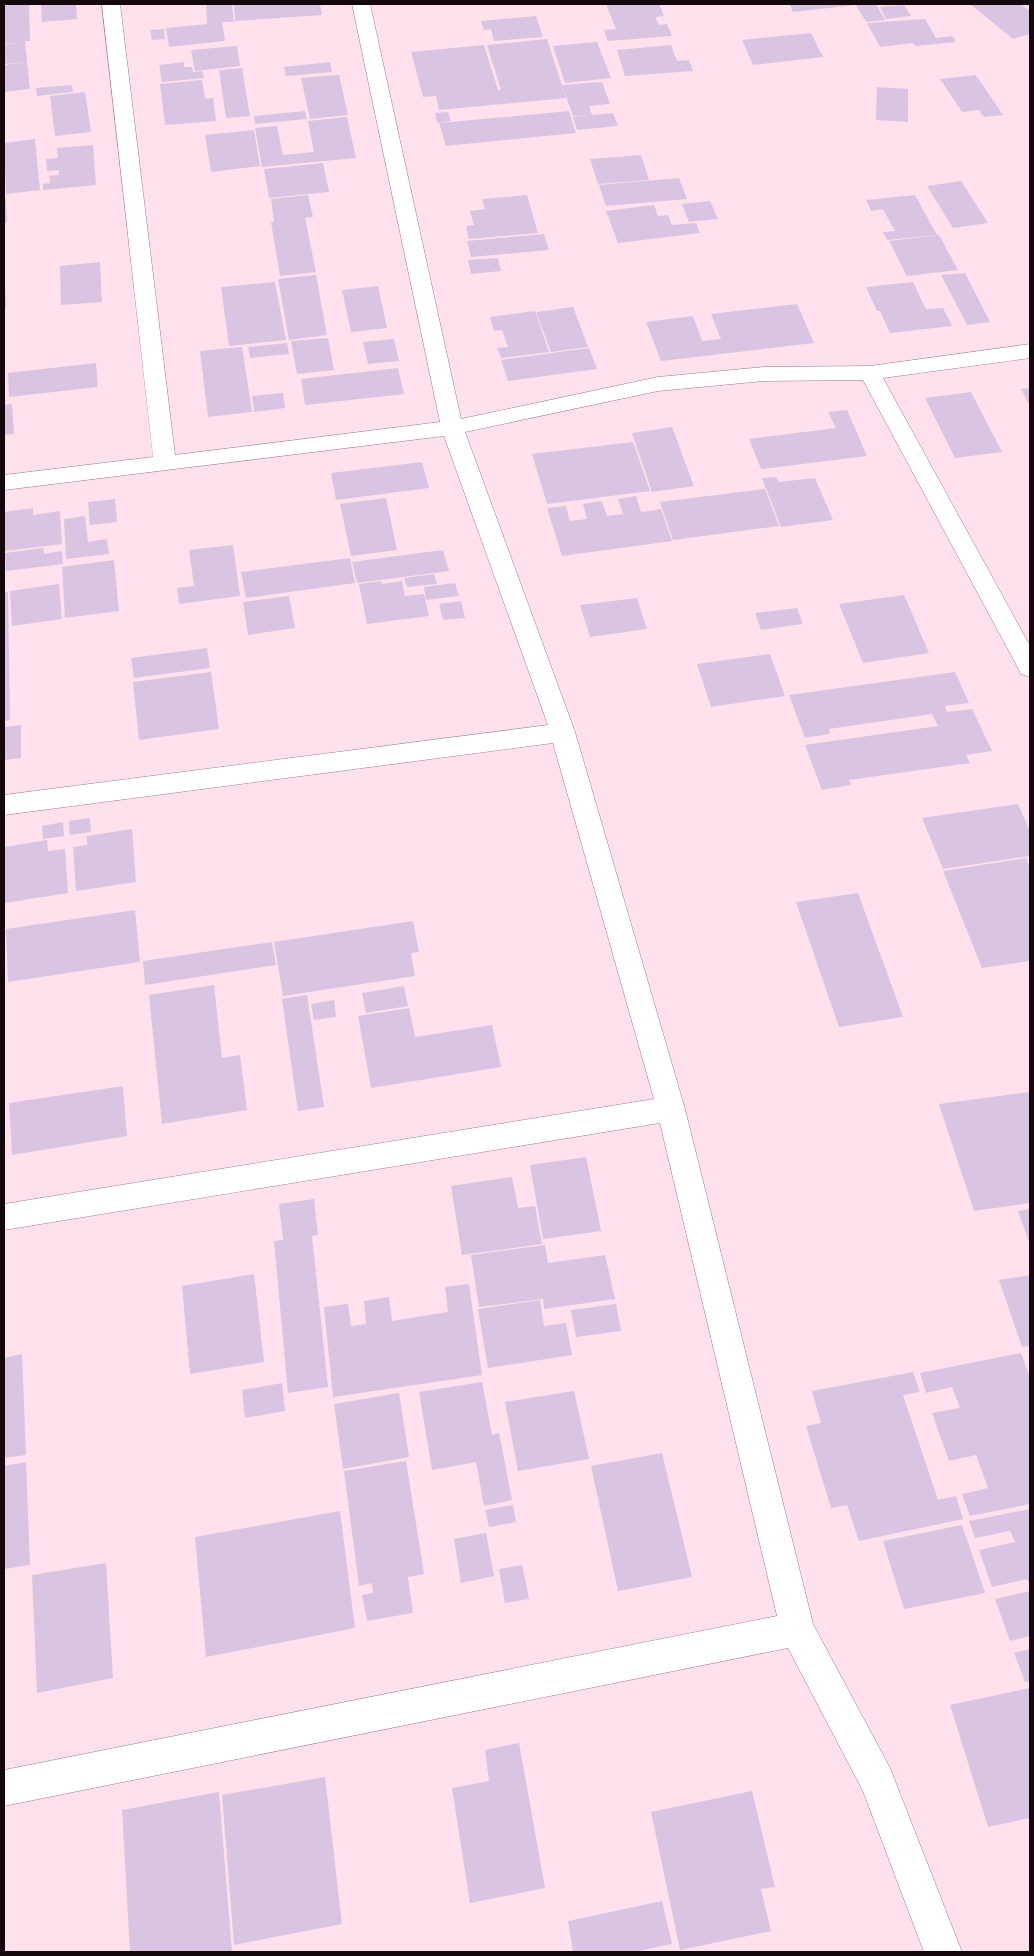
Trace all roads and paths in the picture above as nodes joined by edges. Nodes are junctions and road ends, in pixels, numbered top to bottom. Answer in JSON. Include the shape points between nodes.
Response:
{"nodes":[{"id":1,"x":111,"y":4,"type":"edge"},
{"id":2,"x":361,"y":4,"type":"edge"},
{"id":3,"x":1030,"y":351,"type":"edge"},
{"id":4,"x":870,"y":373,"type":"junction"},
{"id":5,"x":452,"y":428,"type":"junction"},
{"id":6,"x":165,"y":463,"type":"junction"},
{"id":7,"x":4,"y":483,"type":"edge"},
{"id":8,"x":1023,"y":639,"type":"edge"},
{"id":9,"x":1030,"y":668,"type":"edge"},
{"id":10,"x":563,"y":732,"type":"junction"},
{"id":11,"x":4,"y":805,"type":"edge"},
{"id":12,"x":671,"y":1109,"type":"junction"},
{"id":13,"x":4,"y":1217,"type":"edge"},
{"id":14,"x":797,"y":1629,"type":"junction"},
{"id":15,"x":4,"y":1788,"type":"edge"},
{"id":16,"x":943,"y":1952,"type":"edge"}],
"edges":[{"from":1,"to":6,"type":"street"},
{"from":2,"to":5,"type":"street"},
{"from":3,"to":4,"type":"street"},
{"from":4,"to":5,"type":"street","via":[[764,374],[658,384]]},
{"from":4,"to":8,"type":"street"},
{"from":5,"to":6,"type":"street"},
{"from":5,"to":10,"type":"street"},
{"from":6,"to":7,"type":"street"},
{"from":8,"to":9,"type":"street"},
{"from":10,"to":11,"type":"street"},
{"from":10,"to":12,"type":"street"},
{"from":12,"to":13,"type":"street"},
{"from":12,"to":14,"type":"street"},
{"from":14,"to":15,"type":"street"},
{"from":14,"to":16,"type":"street","via":[[877,1781]]}]}
